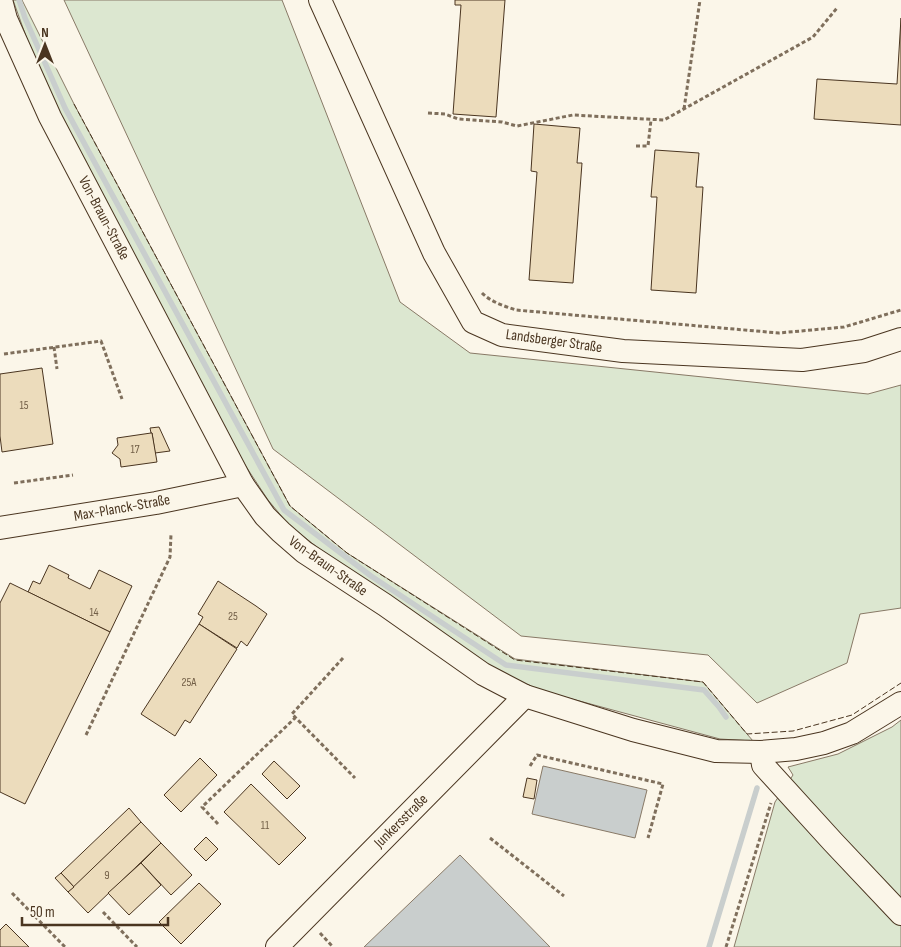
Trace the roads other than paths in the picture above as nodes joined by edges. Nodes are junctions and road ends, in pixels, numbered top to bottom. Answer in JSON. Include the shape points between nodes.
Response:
{"nodes":[{"id":1,"x":1,"y":0,"type":"edge"},
{"id":2,"x":320,"y":0,"type":"edge"},
{"id":3,"x":901,"y":339,"type":"edge"},
{"id":4,"x":243,"y":485,"type":"junction"},
{"id":5,"x":0,"y":528,"type":"edge"},
{"id":6,"x":526,"y":696,"type":"junction"},
{"id":7,"x":901,"y":703,"type":"edge"},
{"id":8,"x":761,"y":752,"type":"junction"},
{"id":9,"x":901,"y":914,"type":"edge"},
{"id":10,"x":277,"y":947,"type":"edge"}],
"edges":[{"from":1,"to":4,"type":"street","name":"Von-Braun-Straße","via":[[6,19],[50,116]]},
{"from":2,"to":3,"type":"street","name":"Landsberger Straße","via":[[434,253],[473,322],[502,335],[623,351],[802,360],[864,351]]},
{"from":4,"to":5,"type":"street","name":"Max-Planck-Straße","via":[[156,503]]},
{"from":4,"to":6,"type":"street","name":"Von-Braun-Straße","via":[[265,516],[304,552],[483,674]]},
{"from":6,"to":8,"type":"street","name":"Von-Braun-Straße","via":[[633,730],[716,751]]},
{"from":6,"to":10,"type":"street","name":"Junkersstraße"},
{"from":7,"to":8,"type":"street","name":"Von-Braun-Straße","via":[[852,734],[796,749]]},
{"from":8,"to":9,"type":"street","via":[[763,765]]}]}
